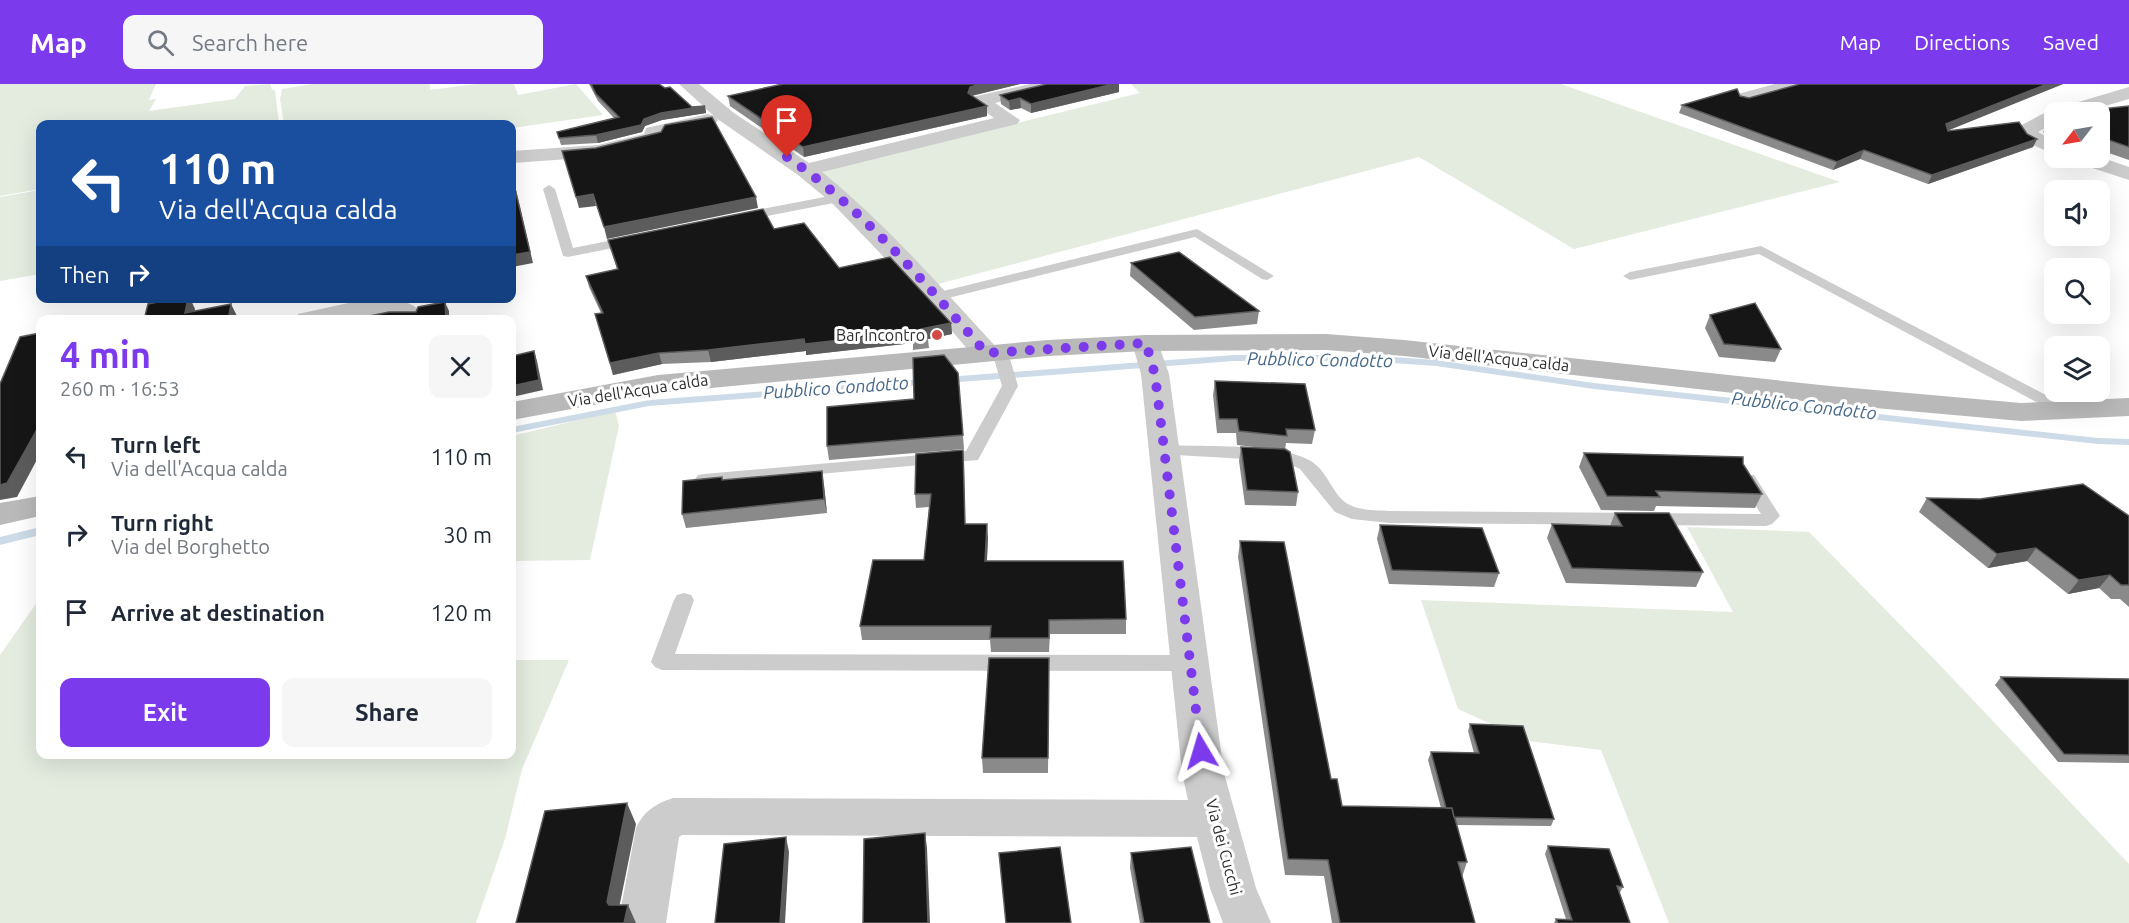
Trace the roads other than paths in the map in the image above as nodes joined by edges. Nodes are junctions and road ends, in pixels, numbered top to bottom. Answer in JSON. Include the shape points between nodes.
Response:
{"nodes":[{"id":1,"x":688,"y":84,"type":"edge"},
{"id":2,"x":1055,"y":84,"type":"edge"},
{"id":3,"x":1796,"y":84,"type":"edge"},
{"id":4,"x":2129,"y":93,"type":"edge"},
{"id":5,"x":1745,"y":98,"type":"edge"},
{"id":6,"x":2099,"y":102,"type":"edge"},
{"id":7,"x":727,"y":117,"type":"junction"},
{"id":8,"x":2044,"y":121,"type":"edge"},
{"id":9,"x":2044,"y":144,"type":"edge"},
{"id":10,"x":516,"y":157,"type":"edge"},
{"id":11,"x":2110,"y":168,"type":"edge"},
{"id":12,"x":806,"y":170,"type":"junction"},
{"id":13,"x":2129,"y":174,"type":"edge"},
{"id":14,"x":549,"y":189,"type":"dead end"},
{"id":15,"x":840,"y":198,"type":"junction"},
{"id":16,"x":730,"y":220,"type":"edge"},
{"id":17,"x":649,"y":236,"type":"edge"},
{"id":18,"x":1267,"y":276,"type":"dead end"},
{"id":19,"x":1630,"y":276,"type":"dead end"},
{"id":20,"x":936,"y":297,"type":"junction"},
{"id":21,"x":330,"y":315,"type":"edge"},
{"id":22,"x":407,"y":315,"type":"edge"},
{"id":23,"x":1151,"y":359,"type":"junction"},
{"id":24,"x":1000,"y":362,"type":"junction"},
{"id":25,"x":2129,"y":407,"type":"edge"},
{"id":26,"x":516,"y":410,"type":"edge"},
{"id":27,"x":2063,"y":410,"type":"junction"},
{"id":28,"x":1164,"y":450,"type":"junction"},
{"id":29,"x":1747,"y":477,"type":"edge"},
{"id":30,"x":704,"y":479,"type":"edge"},
{"id":31,"x":36,"y":507,"type":"edge"},
{"id":32,"x":0,"y":514,"type":"edge"},
{"id":33,"x":684,"y":600,"type":"dead end"},
{"id":34,"x":1190,"y":663,"type":"junction"},
{"id":35,"x":1215,"y":819,"type":"junction"},
{"id":36,"x":642,"y":923,"type":"edge"},
{"id":37,"x":1247,"y":923,"type":"edge"}],
"edges":[{"from":1,"to":7,"type":"street"},
{"from":2,"to":12,"type":"street","via":[[979,101],[1010,120]]},
{"from":3,"to":5,"type":"street"},
{"from":4,"to":6,"type":"street"},
{"from":7,"to":10,"type":"street","via":[[663,128],[653,132],[656,137],[598,151]]},
{"from":7,"to":12,"type":"street"},
{"from":8,"to":9,"type":"street","via":[[2027,130]]},
{"from":11,"to":13,"type":"street"},
{"from":12,"to":15,"type":"street"},
{"from":14,"to":17,"type":"lane","via":[[567,253]]},
{"from":15,"to":16,"type":"lane"},
{"from":15,"to":20,"type":"street"},
{"from":18,"to":20,"type":"lane","via":[[1197,233]]},
{"from":19,"to":27,"type":"lane","via":[[1761,250]]},
{"from":20,"to":24,"type":"street"},
{"from":21,"to":22,"type":"street","via":[[353,310],[400,309]]},
{"from":23,"to":24,"type":"street","name":"Via dell'Acqua calda"},
{"from":23,"to":27,"type":"street","name":"Via dell'Acqua calda","via":[[1326,342],[1830,395],[2021,412]]},
{"from":23,"to":28,"type":"street","name":"Via dei Cucchi"},
{"from":24,"to":26,"type":"street","name":"Via dell'Acqua calda","via":[[658,384]]},
{"from":24,"to":30,"type":"lane","via":[[1010,386],[972,456]]},
{"from":25,"to":27,"type":"street","name":"Via dell'Acqua calda"},
{"from":28,"to":29,"type":"lane","via":[[1286,456],[1306,465],[1341,508],[1389,517],[1766,520],[1771,516]]},
{"from":28,"to":34,"type":"street","name":"Via dei Cucchi"},
{"from":31,"to":32,"type":"street"},
{"from":33,"to":34,"type":"lane","via":[[662,662]]},
{"from":34,"to":35,"type":"street","name":"Via dei Cucchi","via":[[1203,773]]},
{"from":35,"to":36,"type":"street","via":[[673,816],[658,828]]},
{"from":35,"to":37,"type":"street","name":"Via dei Cucchi","via":[[1233,888]]}]}
